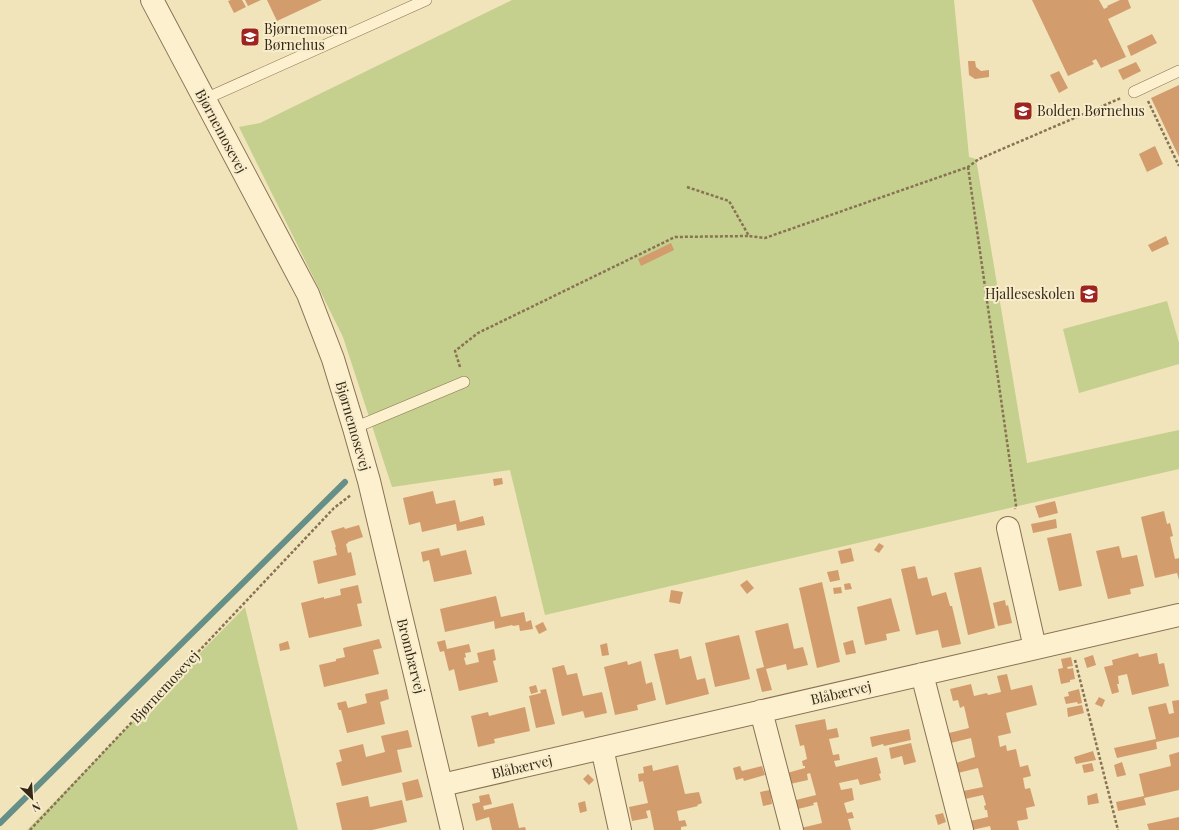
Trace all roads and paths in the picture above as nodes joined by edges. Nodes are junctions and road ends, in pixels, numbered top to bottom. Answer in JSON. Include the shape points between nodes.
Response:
{"nodes":[{"id":1,"x":152,"y":0,"type":"edge"},
{"id":2,"x":426,"y":0,"type":"edge"},
{"id":3,"x":1179,"y":71,"type":"edge"},
{"id":4,"x":1138,"y":90,"type":"junction"},
{"id":5,"x":205,"y":99,"type":"junction"},
{"id":6,"x":1179,"y":166,"type":"edge"},
{"id":7,"x":968,"y":167,"type":"junction"},
{"id":8,"x":687,"y":187,"type":"dead end"},
{"id":9,"x":749,"y":236,"type":"junction"},
{"id":10,"x":464,"y":382,"type":"joint"},
{"id":11,"x":354,"y":428,"type":"junction"},
{"id":12,"x":368,"y":481,"type":"junction"},
{"id":13,"x":1008,"y":528,"type":"joint"},
{"id":14,"x":1179,"y":615,"type":"edge"},
{"id":15,"x":1070,"y":640,"type":"junction"},
{"id":16,"x":1035,"y":648,"type":"junction"},
{"id":17,"x":922,"y":674,"type":"junction"},
{"id":18,"x":761,"y":711,"type":"junction"},
{"id":19,"x":602,"y":748,"type":"junction"},
{"id":20,"x":442,"y":786,"type":"junction"},
{"id":21,"x":30,"y":830,"type":"edge"},
{"id":22,"x":452,"y":830,"type":"edge"},
{"id":23,"x":620,"y":830,"type":"edge"},
{"id":24,"x":792,"y":830,"type":"edge"},
{"id":25,"x":962,"y":830,"type":"edge"},
{"id":26,"x":1118,"y":830,"type":"edge"}],
"edges":[{"from":1,"to":5,"type":"street","name":"Bjørnemosevej"},
{"from":2,"to":5,"type":"lane"},
{"from":3,"to":4,"type":"lane"},
{"from":4,"to":6,"type":"path"},
{"from":4,"to":7,"type":"path","via":[[979,159]]},
{"from":5,"to":11,"type":"street","name":"Bjørnemosevej","via":[[308,294],[333,359]]},
{"from":7,"to":9,"type":"path","via":[[765,238]]},
{"from":7,"to":13,"type":"path","via":[[1016,505]]},
{"from":8,"to":9,"type":"path","via":[[729,201]]},
{"from":9,"to":10,"type":"path","via":[[675,237],[478,333],[455,351]]},
{"from":10,"to":11,"type":"lane"},
{"from":11,"to":12,"type":"street","name":"Bjørnemosevej"},
{"from":12,"to":20,"type":"street","name":"Brombærvej"},
{"from":12,"to":21,"type":"path","name":"Bjørnemosevej","via":[[334,508]]},
{"from":13,"to":16,"type":"street"},
{"from":14,"to":15,"type":"street","name":"Blåbærvej"},
{"from":15,"to":16,"type":"street","name":"Blåbærvej"},
{"from":15,"to":26,"type":"path"},
{"from":16,"to":17,"type":"street","name":"Blåbærvej"},
{"from":17,"to":18,"type":"street","name":"Blåbærvej"},
{"from":17,"to":25,"type":"street"},
{"from":18,"to":19,"type":"street","name":"Blåbærvej"},
{"from":18,"to":24,"type":"street"},
{"from":19,"to":20,"type":"street","name":"Blåbærvej"},
{"from":19,"to":23,"type":"street"},
{"from":20,"to":22,"type":"street","name":"Brombærvej"}]}
